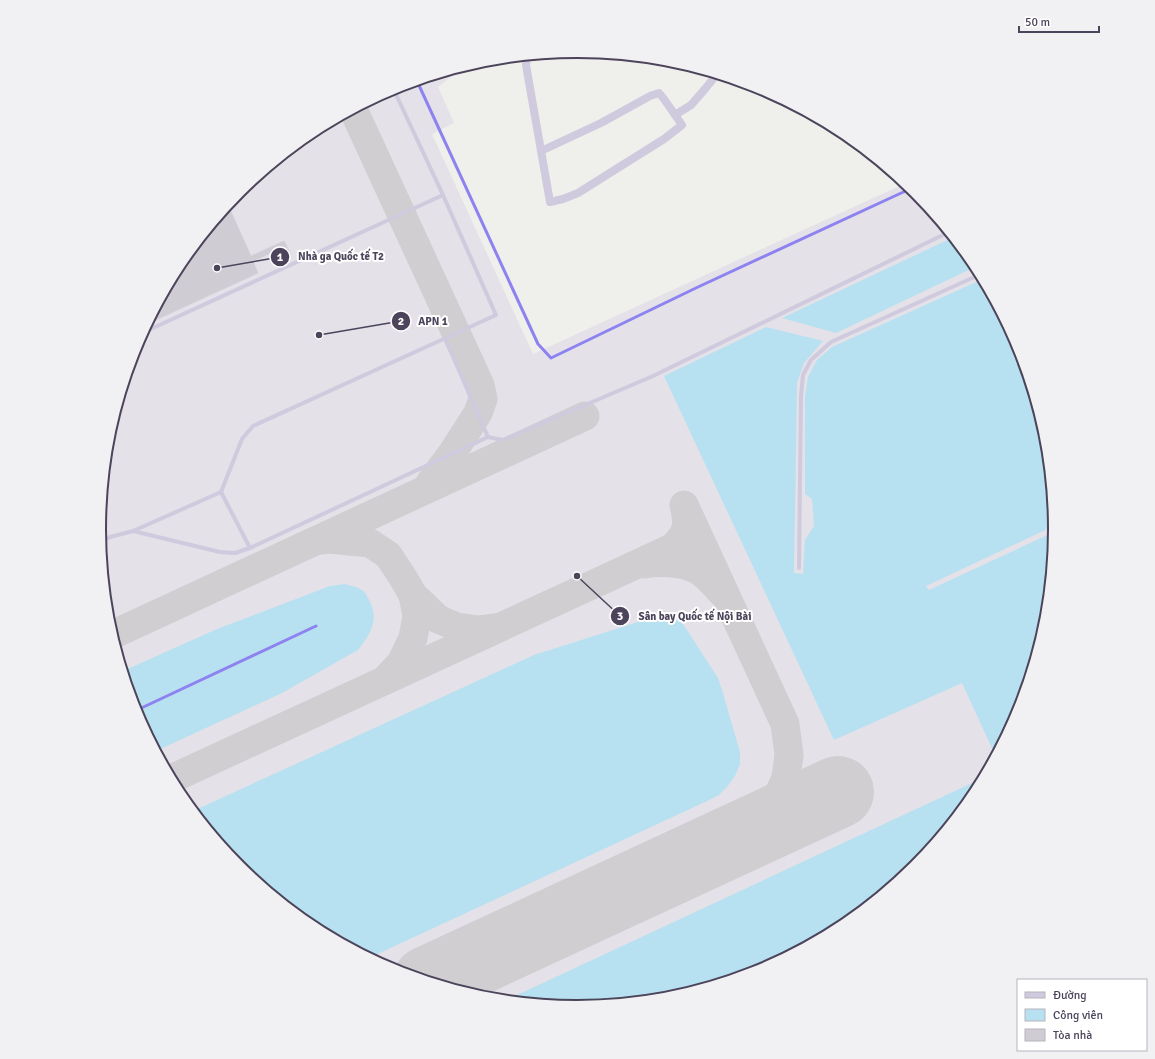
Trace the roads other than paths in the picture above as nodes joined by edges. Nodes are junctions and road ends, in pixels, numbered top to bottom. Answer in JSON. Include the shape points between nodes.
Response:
{"nodes":[{"id":1,"x":526,"y":61,"type":"edge"},
{"id":2,"x":714,"y":78,"type":"edge"},
{"id":3,"x":396,"y":94,"type":"edge"},
{"id":4,"x":675,"y":115,"type":"junction"},
{"id":5,"x":541,"y":151,"type":"junction"},
{"id":6,"x":442,"y":195,"type":"junction"},
{"id":7,"x":945,"y":234,"type":"edge"},
{"id":8,"x":975,"y":277,"type":"edge"},
{"id":9,"x":151,"y":329,"type":"edge"},
{"id":10,"x":445,"y":338,"type":"junction"},
{"id":11,"x":488,"y":437,"type":"junction"},
{"id":12,"x":221,"y":492,"type":"junction"},
{"id":13,"x":133,"y":531,"type":"junction"},
{"id":14,"x":106,"y":539,"type":"edge"},
{"id":15,"x":250,"y":548,"type":"junction"},
{"id":16,"x":799,"y":568,"type":"dead end"}],
"edges":[{"from":1,"to":5,"type":"street"},
{"from":2,"to":4,"type":"street","via":[[691,105]]},
{"from":3,"to":6,"type":"lane"},
{"from":4,"to":5,"type":"street","via":[[659,93]]},
{"from":4,"to":5,"type":"street","via":[[682,125],[664,139],[578,193],[563,199],[550,202]]},
{"from":6,"to":9,"type":"lane"},
{"from":6,"to":10,"type":"lane","via":[[496,315]]},
{"from":7,"to":11,"type":"lane","via":[[652,376],[503,440]]},
{"from":8,"to":16,"type":"lane","via":[[831,342],[811,360],[803,376],[801,396]]},
{"from":10,"to":11,"type":"lane"},
{"from":10,"to":12,"type":"lane","via":[[253,426],[242,439]]},
{"from":11,"to":15,"type":"lane"},
{"from":12,"to":13,"type":"lane"},
{"from":12,"to":15,"type":"lane"},
{"from":13,"to":14,"type":"lane"},
{"from":13,"to":15,"type":"lane","via":[[220,552],[235,553]]}]}
